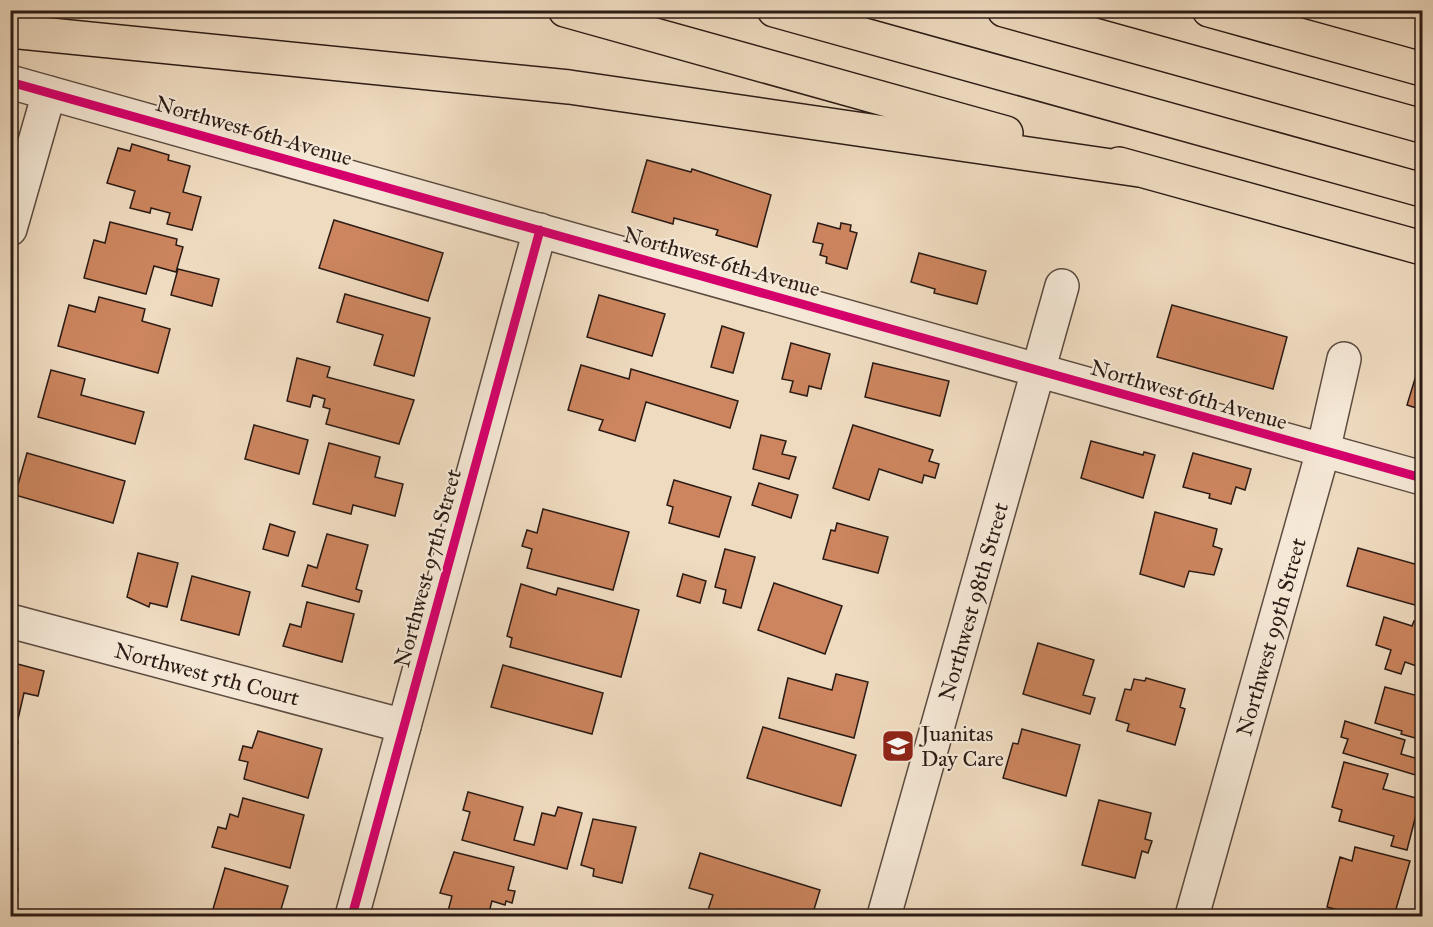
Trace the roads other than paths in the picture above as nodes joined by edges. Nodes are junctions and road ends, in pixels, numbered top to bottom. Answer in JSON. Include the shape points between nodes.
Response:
{"nodes":[{"id":1,"x":565,"y":10,"type":"edge"},
{"id":2,"x":774,"y":10,"type":"edge"},
{"id":3,"x":1004,"y":10,"type":"edge"},
{"id":4,"x":1209,"y":10,"type":"edge"},
{"id":5,"x":10,"y":31,"type":"edge"},
{"id":6,"x":1422,"y":69,"type":"edge"},
{"id":7,"x":10,"y":82,"type":"edge"},
{"id":8,"x":49,"y":93,"type":"junction"},
{"id":9,"x":1422,"y":126,"type":"edge"},
{"id":10,"x":1139,"y":170,"type":"junction"},
{"id":11,"x":1422,"y":190,"type":"edge"},
{"id":12,"x":10,"y":229,"type":"edge"},
{"id":13,"x":540,"y":230,"type":"junction"},
{"id":14,"x":1422,"y":248,"type":"edge"},
{"id":15,"x":1062,"y":286,"type":"dead end"},
{"id":16,"x":1344,"y":358,"type":"dead end"},
{"id":17,"x":1039,"y":372,"type":"junction"},
{"id":18,"x":1323,"y":451,"type":"junction"},
{"id":19,"x":1422,"y":478,"type":"edge"},
{"id":20,"x":10,"y":621,"type":"edge"},
{"id":21,"x":404,"y":726,"type":"junction"},
{"id":22,"x":352,"y":916,"type":"edge"},
{"id":23,"x":884,"y":916,"type":"edge"},
{"id":24,"x":1192,"y":916,"type":"edge"}],
"edges":[{"from":1,"to":10,"type":"highway"},
{"from":2,"to":11,"type":"highway"},
{"from":3,"to":9,"type":"highway"},
{"from":4,"to":6,"type":"highway"},
{"from":5,"to":10,"type":"highway","via":[[569,87]]},
{"from":7,"to":8,"type":"street","name":"Northwest 6th Avenue"},
{"from":8,"to":12,"type":"street"},
{"from":8,"to":13,"type":"street","name":"Northwest 6th Avenue"},
{"from":10,"to":14,"type":"highway"},
{"from":13,"to":17,"type":"street","name":"Northwest 6th Avenue"},
{"from":13,"to":21,"type":"street","name":"Northwest 97th Street"},
{"from":15,"to":17,"type":"street","name":"Northwest 98th Street"},
{"from":16,"to":18,"type":"street","name":"Northwest 99th Street"},
{"from":17,"to":18,"type":"street","name":"Northwest 6th Avenue"},
{"from":17,"to":23,"type":"street","name":"Northwest 98th Street"},
{"from":18,"to":19,"type":"street","name":"Northwest 6th Avenue"},
{"from":18,"to":24,"type":"street","name":"Northwest 99th Street"},
{"from":20,"to":21,"type":"street","name":"Northwest 5th Court"},
{"from":21,"to":22,"type":"street","name":"Northwest 97th Street"}]}
